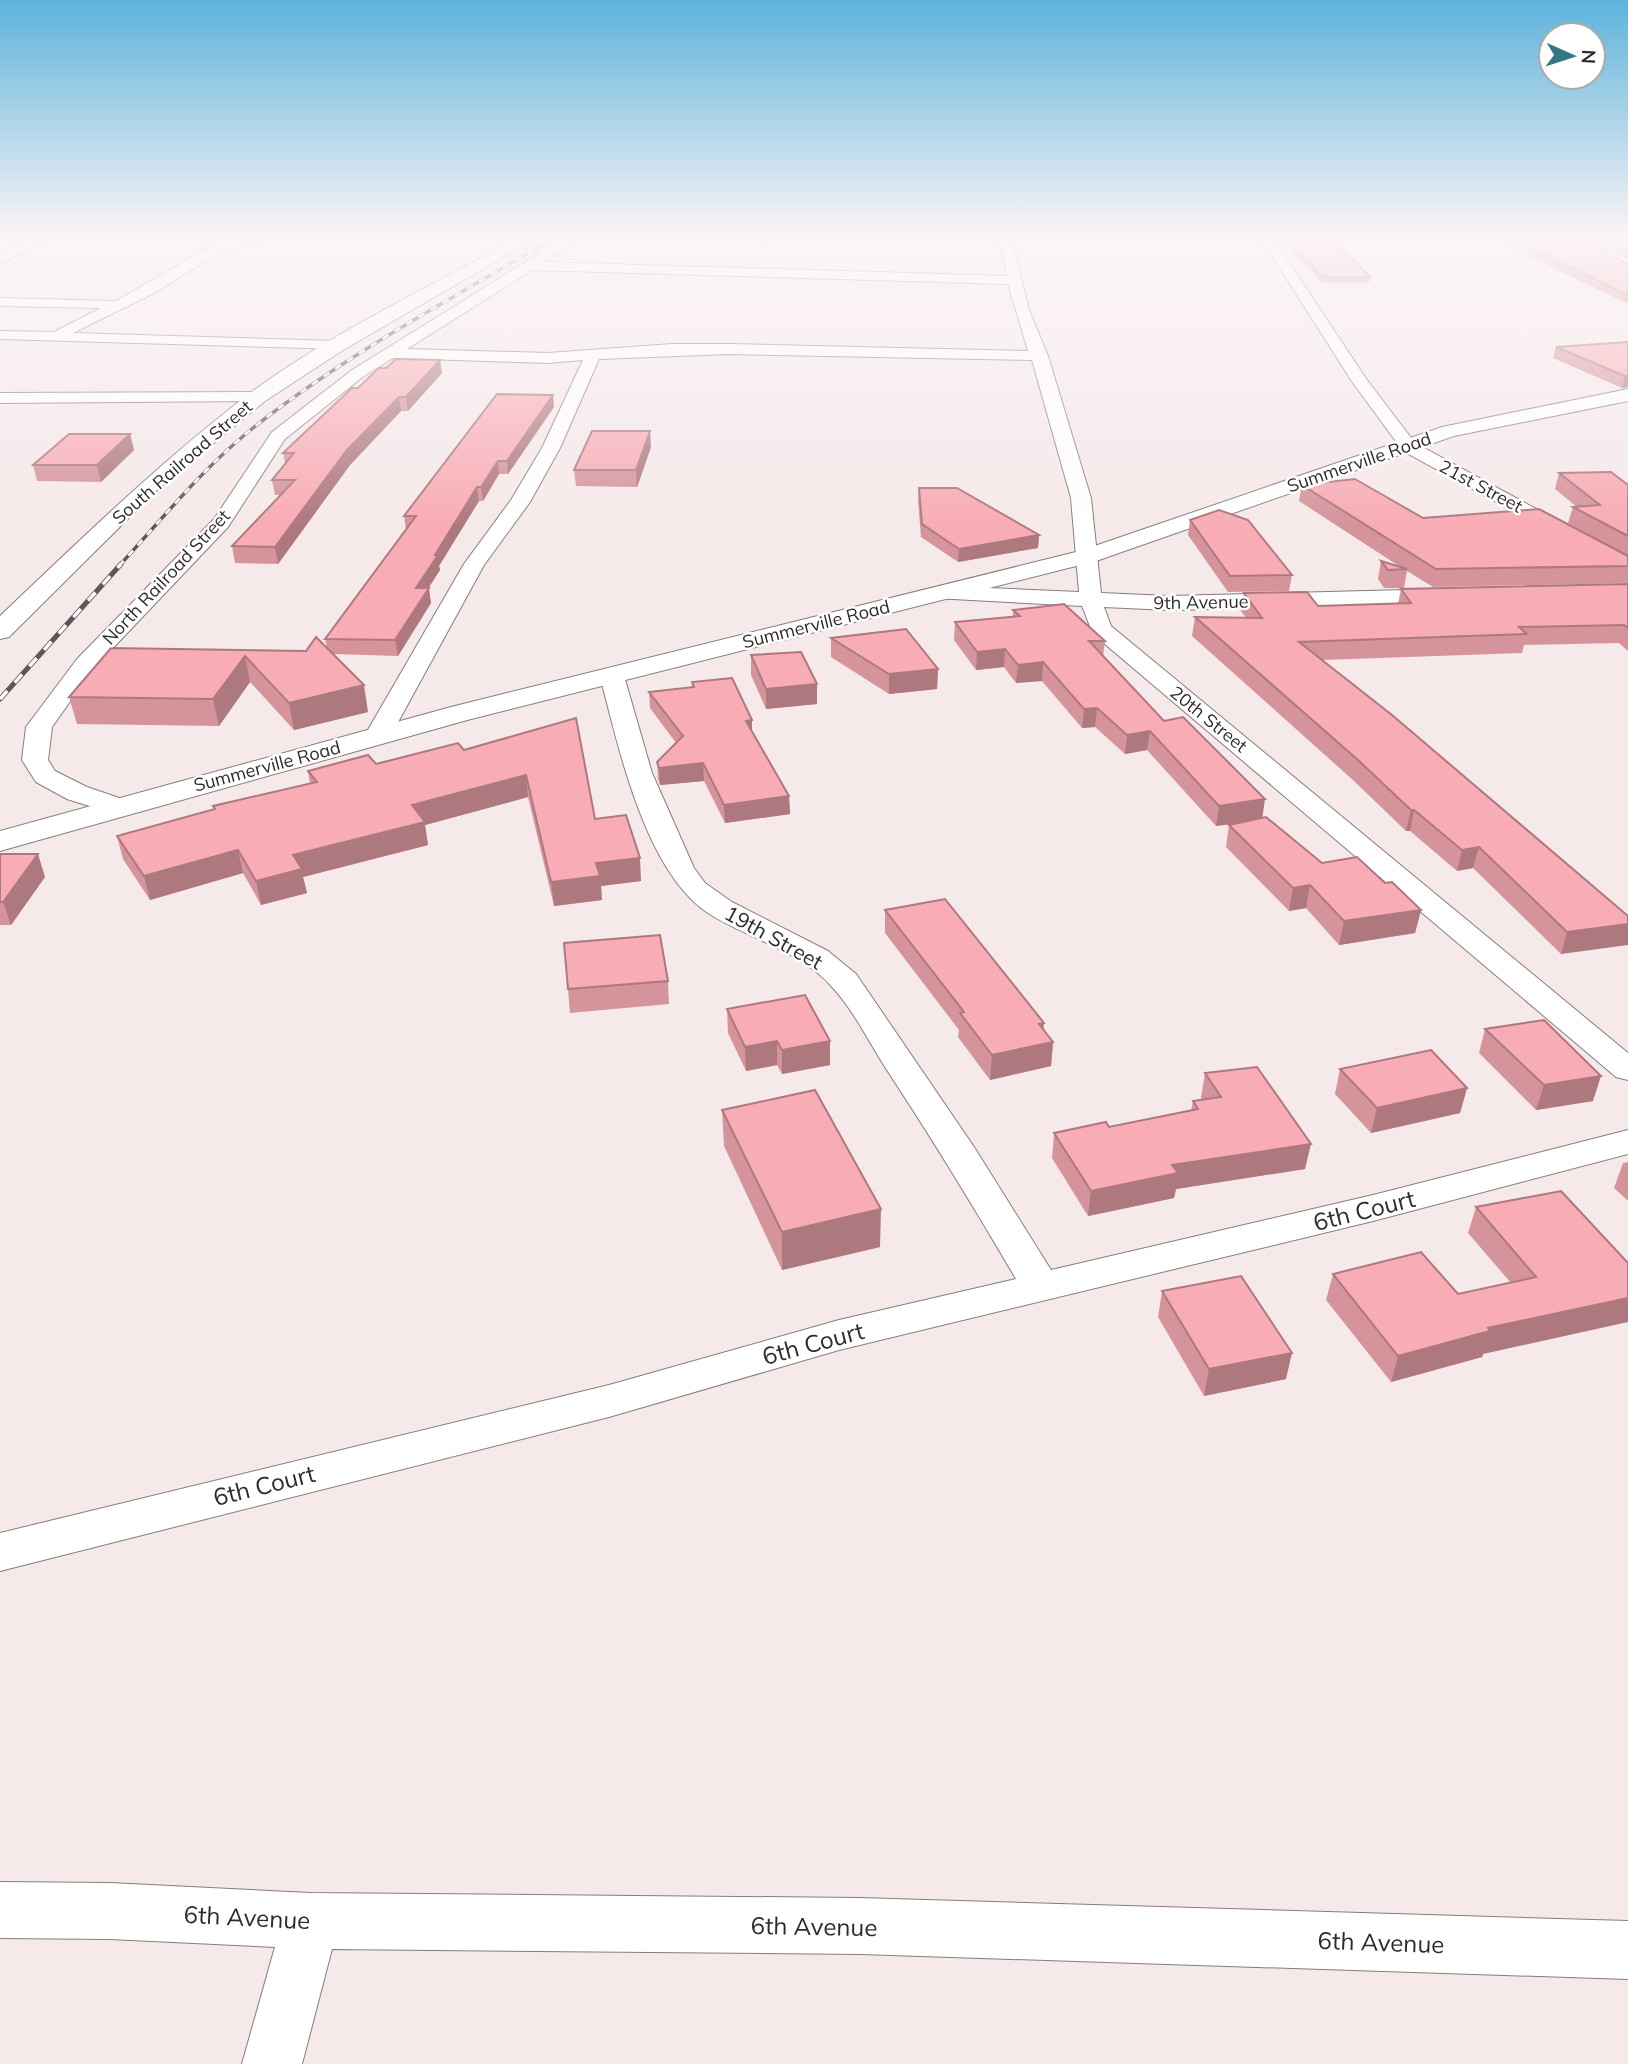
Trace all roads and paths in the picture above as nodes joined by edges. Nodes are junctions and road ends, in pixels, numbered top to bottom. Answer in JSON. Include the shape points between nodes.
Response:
{"nodes":[{"id":1,"x":59,"y":333,"type":"edge"},
{"id":2,"x":360,"y":333,"type":"edge"},
{"id":3,"x":423,"y":333,"type":"edge"},
{"id":4,"x":1031,"y":333,"type":"edge"},
{"id":5,"x":1329,"y":333,"type":"edge"},
{"id":6,"x":0,"y":335,"type":"edge"},
{"id":7,"x":53,"y":336,"type":"junction"},
{"id":8,"x":337,"y":346,"type":"junction"},
{"id":9,"x":11,"y":353,"type":"dead end"},
{"id":10,"x":391,"y":353,"type":"junction"},
{"id":11,"x":593,"y":356,"type":"junction"},
{"id":12,"x":1040,"y":356,"type":"junction"},
{"id":13,"x":1628,"y":395,"type":"edge"},
{"id":14,"x":258,"y":397,"type":"junction"},
{"id":15,"x":0,"y":398,"type":"edge"},
{"id":16,"x":1409,"y":447,"type":"junction"},
{"id":17,"x":1088,"y":556,"type":"junction"},
{"id":18,"x":1628,"y":568,"type":"edge"},
{"id":19,"x":942,"y":593,"type":"junction"},
{"id":20,"x":1465,"y":596,"type":"edge"},
{"id":21,"x":1093,"y":602,"type":"junction"},
{"id":22,"x":0,"y":631,"type":"edge"},
{"id":23,"x":612,"y":676,"type":"junction"},
{"id":24,"x":378,"y":735,"type":"junction"},
{"id":25,"x":118,"y":807,"type":"junction"},
{"id":26,"x":0,"y":841,"type":"edge"},
{"id":27,"x":1628,"y":1070,"type":"edge"},
{"id":28,"x":1628,"y":1142,"type":"edge"},
{"id":29,"x":1042,"y":1288,"type":"junction"},
{"id":30,"x":0,"y":1552,"type":"edge"},
{"id":31,"x":0,"y":1910,"type":"edge"},
{"id":32,"x":312,"y":1921,"type":"junction"},
{"id":33,"x":1628,"y":1950,"type":"edge"},
{"id":34,"x":272,"y":2064,"type":"edge"}],
"edges":[{"from":1,"to":7,"type":"street"},
{"from":2,"to":8,"type":"main road","name":"South Railroad Street"},
{"from":3,"to":10,"type":"street","name":"North Railroad Street"},
{"from":4,"to":12,"type":"street","name":"20th Street"},
{"from":5,"to":16,"type":"street","name":"21st Street"},
{"from":6,"to":7,"type":"street"},
{"from":7,"to":8,"type":"street"},
{"from":7,"to":9,"type":"street"},
{"from":8,"to":14,"type":"main road","name":"South Railroad Street"},
{"from":10,"to":11,"type":"street"},
{"from":10,"to":25,"type":"street","name":"North Railroad Street","via":[[278,436],[221,523],[122,622],[48,710],[35,743],[35,760],[45,776]]},
{"from":11,"to":12,"type":"street","via":[[730,349]]},
{"from":11,"to":24,"type":"street","via":[[551,448],[520,502],[474,564]]},
{"from":12,"to":17,"type":"street","name":"20th Street","via":[[1081,499]]},
{"from":13,"to":16,"type":"main road","name":"Summerville Road","via":[[1449,431]]},
{"from":14,"to":15,"type":"street"},
{"from":14,"to":22,"type":"main road","name":"South Railroad Street","via":[[149,485]]},
{"from":16,"to":17,"type":"main road","name":"Summerville Road"},
{"from":16,"to":18,"type":"street","name":"21st Street"},
{"from":17,"to":19,"type":"main road","name":"Summerville Road"},
{"from":17,"to":21,"type":"street","name":"20th Street"},
{"from":19,"to":21,"type":"street","name":"9th Avenue"},
{"from":19,"to":23,"type":"main road","name":"Summerville Road"},
{"from":20,"to":21,"type":"street","name":"9th Avenue"},
{"from":21,"to":27,"type":"street","name":"20th Street","via":[[1101,629]]},
{"from":23,"to":24,"type":"main road","name":"Summerville Road"},
{"from":23,"to":29,"type":"street","name":"19th Street","via":[[639,774],[687,879],[721,908],[817,958],[845,981],[961,1155]]},
{"from":24,"to":25,"type":"main road","name":"Summerville Road"},
{"from":25,"to":26,"type":"main road","name":"Summerville Road"},
{"from":28,"to":29,"type":"street","name":"6th Court"},
{"from":29,"to":30,"type":"street","name":"6th Court","via":[[839,1335],[609,1401]]},
{"from":31,"to":32,"type":"street","name":"6th Avenue"},
{"from":32,"to":33,"type":"street","name":"6th Avenue","via":[[860,1926]]},
{"from":32,"to":34,"type":"street"}]}
